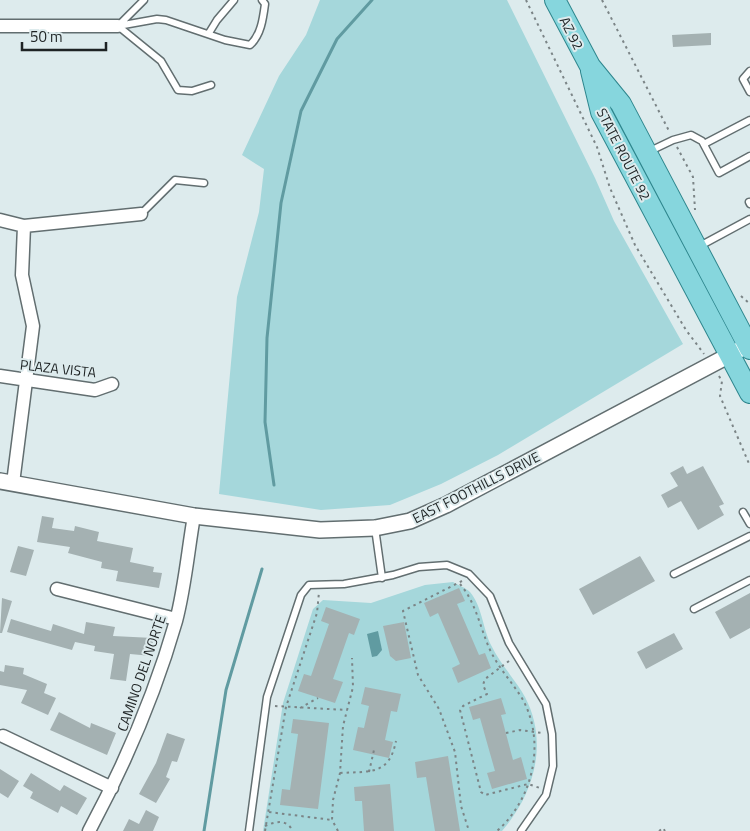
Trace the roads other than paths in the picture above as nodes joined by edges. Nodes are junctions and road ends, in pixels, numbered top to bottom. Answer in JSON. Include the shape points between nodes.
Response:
{"nodes":[{"id":1,"x":144,"y":0,"type":"edge"},
{"id":2,"x":234,"y":0,"type":"edge"},
{"id":3,"x":262,"y":0,"type":"edge"},
{"id":4,"x":555,"y":0,"type":"edge"},
{"id":5,"x":0,"y":26,"type":"edge"},
{"id":6,"x":118,"y":26,"type":"junction"},
{"id":7,"x":209,"y":34,"type":"junction"},
{"id":8,"x":590,"y":66,"type":"junction"},
{"id":9,"x":750,"y":71,"type":"edge"},
{"id":10,"x":211,"y":85,"type":"dead end"},
{"id":11,"x":750,"y":92,"type":"edge"},
{"id":12,"x":750,"y":120,"type":"edge"},
{"id":13,"x":704,"y":144,"type":"junction"},
{"id":14,"x":647,"y":153,"type":"junction"},
{"id":15,"x":750,"y":156,"type":"edge"},
{"id":16,"x":204,"y":183,"type":"dead end"},
{"id":17,"x":141,"y":214,"type":"joint"},
{"id":18,"x":750,"y":219,"type":"edge"},
{"id":19,"x":0,"y":220,"type":"edge"},
{"id":20,"x":24,"y":226,"type":"junction"},
{"id":21,"x":696,"y":248,"type":"junction"},
{"id":22,"x":749,"y":346,"type":"edge"},
{"id":23,"x":729,"y":355,"type":"junction"},
{"id":24,"x":0,"y":376,"type":"edge"},
{"id":25,"x":28,"y":381,"type":"junction"},
{"id":26,"x":112,"y":384,"type":"dead end"},
{"id":27,"x":750,"y":393,"type":"edge"},
{"id":28,"x":7,"y":482,"type":"edge"},
{"id":29,"x":743,"y":512,"type":"dead end"},
{"id":30,"x":194,"y":516,"type":"junction"},
{"id":31,"x":750,"y":524,"type":"edge"},
{"id":32,"x":375,"y":528,"type":"junction"},
{"id":33,"x":750,"y":536,"type":"edge"},
{"id":34,"x":674,"y":574,"type":"dead end"},
{"id":35,"x":382,"y":578,"type":"junction"},
{"id":36,"x":750,"y":580,"type":"edge"},
{"id":37,"x":57,"y":589,"type":"dead end"},
{"id":38,"x":694,"y":609,"type":"dead end"},
{"id":39,"x":176,"y":619,"type":"junction"},
{"id":40,"x":3,"y":736,"type":"dead end"},
{"id":41,"x":112,"y":788,"type":"junction"},
{"id":42,"x":89,"y":831,"type":"edge"},
{"id":43,"x":249,"y":831,"type":"edge"},
{"id":44,"x":521,"y":831,"type":"edge"}],
"edges":[{"from":1,"to":6,"type":"lane"},
{"from":2,"to":7,"type":"lane"},
{"from":3,"to":7,"type":"lane","via":[[265,4],[262,21],[256,39],[250,45]]},
{"from":4,"to":8,"type":"main road","name":"AZ 92","number":"AZ 92"},
{"from":5,"to":6,"type":"street"},
{"from":6,"to":7,"type":"lane","via":[[166,20]]},
{"from":6,"to":10,"type":"lane","via":[[161,61],[178,90],[192,91]]},
{"from":8,"to":14,"type":"main road","name":"STATE ROUTE 92","number":"AZ 92","via":[[621,104]]},
{"from":8,"to":23,"type":"main road","name":"STATE ROUTE 92","number":"AZ 92","via":[[601,112]]},
{"from":9,"to":11,"type":"lane","via":[[743,79]]},
{"from":12,"to":13,"type":"lane"},
{"from":13,"to":14,"type":"lane","via":[[691,134]]},
{"from":13,"to":15,"type":"lane","via":[[719,173]]},
{"from":14,"to":21,"type":"main road","name":"STATE ROUTE 92","number":"AZ 92"},
{"from":16,"to":17,"type":"lane","via":[[175,180]]},
{"from":17,"to":20,"type":"street"},
{"from":18,"to":21,"type":"lane"},
{"from":19,"to":20,"type":"street"},
{"from":20,"to":25,"type":"street","via":[[22,275],[33,326]]},
{"from":21,"to":22,"type":"main road","name":"STATE ROUTE 92","number":"AZ 92"},
{"from":22,"to":23,"type":"street","name":"EAST FOOTHILLS DRIVE"},
{"from":23,"to":27,"type":"main road","name":"STATE ROUTE 92","number":"AZ 92"},
{"from":23,"to":32,"type":"street","name":"EAST FOOTHILLS DRIVE","via":[[446,505],[410,521]]},
{"from":24,"to":25,"type":"street","name":"PLAZA VISTA"},
{"from":25,"to":26,"type":"street","name":"PLAZA VISTA","via":[[96,390]]},
{"from":25,"to":28,"type":"street"},
{"from":28,"to":30,"type":"street","name":"EAST FOOTHILLS DRIVE"},
{"from":29,"to":31,"type":"lane"},
{"from":30,"to":32,"type":"street","name":"EAST FOOTHILLS DRIVE","via":[[320,530]]},
{"from":30,"to":39,"type":"street","name":"CAMINO DEL NORTE"},
{"from":32,"to":35,"type":"lane"},
{"from":33,"to":34,"type":"lane"},
{"from":35,"to":43,"type":"lane","via":[[309,585],[301,594],[266,706]]},
{"from":35,"to":44,"type":"lane","via":[[418,567],[447,566],[469,574],[490,596],[499,622],[546,704],[552,732],[553,766],[546,795]]},
{"from":36,"to":38,"type":"lane"},
{"from":37,"to":39,"type":"street"},
{"from":39,"to":41,"type":"street","name":"CAMINO DEL NORTE","via":[[145,712]]},
{"from":40,"to":41,"type":"street"},
{"from":41,"to":42,"type":"street","name":"CAMINO DEL NORTE"}]}
